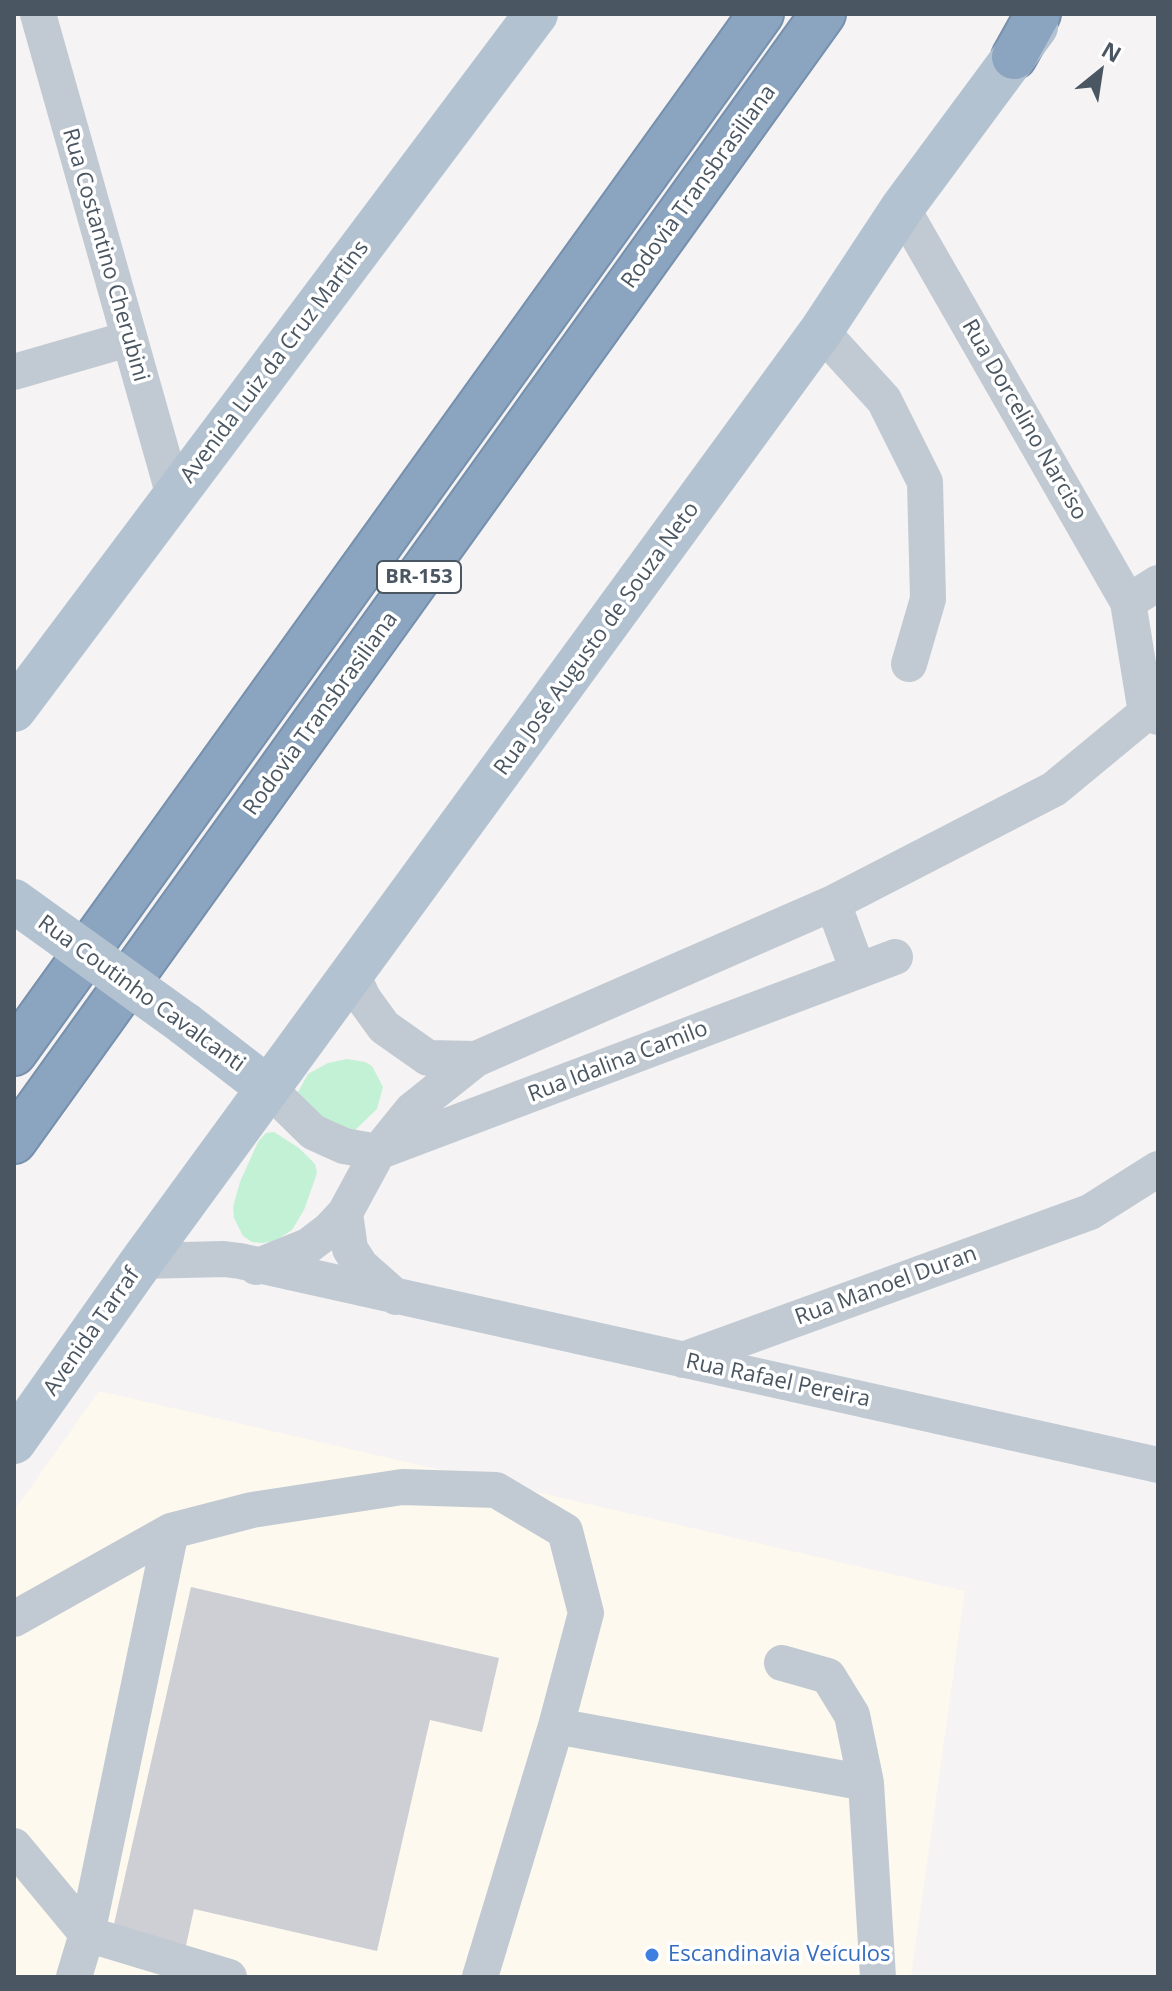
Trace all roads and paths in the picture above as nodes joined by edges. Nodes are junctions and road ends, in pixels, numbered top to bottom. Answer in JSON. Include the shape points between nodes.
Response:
{"nodes":[{"id":1,"x":38,"y":14,"type":"edge"},
{"id":2,"x":536,"y":14,"type":"edge"},
{"id":3,"x":761,"y":14,"type":"edge"},
{"id":4,"x":823,"y":14,"type":"edge"},
{"id":5,"x":1038,"y":14,"type":"edge"},
{"id":6,"x":1045,"y":14,"type":"edge"},
{"id":7,"x":1014,"y":57,"type":"junction"},
{"id":8,"x":902,"y":208,"type":"junction"},
{"id":9,"x":821,"y":331,"type":"junction"},
{"id":10,"x":128,"y":339,"type":"junction"},
{"id":11,"x":14,"y":372,"type":"edge"},
{"id":12,"x":174,"y":496,"type":"junction"},
{"id":13,"x":1143,"y":593,"type":"edge"},
{"id":14,"x":909,"y":664,"type":"dead end"},
{"id":15,"x":14,"y":710,"type":"edge"},
{"id":16,"x":1152,"y":715,"type":"edge"},
{"id":17,"x":14,"y":901,"type":"edge"},
{"id":18,"x":833,"y":903,"type":"junction"},
{"id":19,"x":895,"y":957,"type":"dead end"},
{"id":20,"x":858,"y":971,"type":"junction"},
{"id":21,"x":352,"y":974,"type":"junction"},
{"id":22,"x":14,"y":1053,"type":"edge"},
{"id":23,"x":476,"y":1059,"type":"junction"},
{"id":24,"x":268,"y":1088,"type":"junction"},
{"id":25,"x":14,"y":1141,"type":"edge"},
{"id":26,"x":378,"y":1152,"type":"junction"},
{"id":27,"x":1158,"y":1169,"type":"edge"},
{"id":28,"x":345,"y":1213,"type":"junction"},
{"id":29,"x":142,"y":1261,"type":"junction"},
{"id":30,"x":256,"y":1267,"type":"junction"},
{"id":31,"x":397,"y":1298,"type":"junction"},
{"id":32,"x":683,"y":1360,"type":"junction"},
{"id":33,"x":14,"y":1442,"type":"edge"},
{"id":34,"x":1158,"y":1465,"type":"edge"},
{"id":35,"x":171,"y":1531,"type":"junction"},
{"id":36,"x":14,"y":1619,"type":"edge"},
{"id":37,"x":782,"y":1663,"type":"dead end"},
{"id":38,"x":556,"y":1726,"type":"junction"},
{"id":39,"x":866,"y":1783,"type":"junction"},
{"id":40,"x":14,"y":1846,"type":"edge"},
{"id":41,"x":87,"y":1934,"type":"junction"},
{"id":42,"x":74,"y":1977,"type":"edge"},
{"id":43,"x":229,"y":1977,"type":"edge"},
{"id":44,"x":480,"y":1977,"type":"edge"},
{"id":45,"x":878,"y":1977,"type":"edge"}],
"edges":[{"from":1,"to":10,"type":"street","name":"Rua Costantino Cherubini"},
{"from":2,"to":12,"type":"main road","name":"Avenida Luiz da Cruz Martins"},
{"from":3,"to":22,"type":"highway","number":"BR-153"},
{"from":4,"to":25,"type":"highway","name":"Rodovia Transbrasiliana","number":"BR-153"},
{"from":5,"to":7,"type":"highway"},
{"from":6,"to":7,"type":"main road","name":"Rua José Augusto de Souza Neto"},
{"from":7,"to":8,"type":"main road","name":"Rua José Augusto de Souza Neto"},
{"from":8,"to":9,"type":"main road","name":"Rua José Augusto de Souza Neto"},
{"from":8,"to":13,"type":"street","name":"Rua Dorcelino Narciso"},
{"from":9,"to":14,"type":"street","via":[[884,400],[925,482],[928,599]]},
{"from":9,"to":21,"type":"main road","name":"Rua José Augusto de Souza Neto"},
{"from":10,"to":11,"type":"street"},
{"from":10,"to":12,"type":"street","name":"Rua Costantino Cherubini"},
{"from":12,"to":15,"type":"main road","name":"Avenida Luiz da Cruz Martins"},
{"from":13,"to":16,"type":"street"},
{"from":16,"to":18,"type":"street","via":[[1054,789]]},
{"from":17,"to":24,"type":"main road","name":"Rua Coutinho Cavalcanti","bridge":true},
{"from":18,"to":20,"type":"street"},
{"from":18,"to":23,"type":"street"},
{"from":19,"to":20,"type":"street","name":"Rua Idalina Camilo"},
{"from":20,"to":26,"type":"street","name":"Rua Idalina Camilo"},
{"from":21,"to":23,"type":"street","via":[[384,1027],[428,1058]]},
{"from":21,"to":24,"type":"main road","name":"Rua José Augusto de Souza Neto"},
{"from":23,"to":26,"type":"street","via":[[412,1110]]},
{"from":24,"to":26,"type":"street","via":[[313,1132],[344,1146]]},
{"from":24,"to":29,"type":"main road","name":"Rua José Augusto de Souza Neto"},
{"from":26,"to":28,"type":"street"},
{"from":27,"to":32,"type":"street","name":"Rua Manoel Duran","via":[[1090,1212]]},
{"from":28,"to":30,"type":"street","via":[[308,1246]]},
{"from":28,"to":31,"type":"street","name":"Rua Rafael Pereira","via":[[350,1249]]},
{"from":29,"to":30,"type":"street","name":"Rua Rafael Pereira","via":[[224,1259]]},
{"from":29,"to":33,"type":"main road","name":"Avenida Tarraf"},
{"from":30,"to":31,"type":"street","name":"Rua Rafael Pereira"},
{"from":31,"to":32,"type":"street","name":"Rua Rafael Pereira"},
{"from":32,"to":34,"type":"street","name":"Rua Rafael Pereira"},
{"from":35,"to":36,"type":"street"},
{"from":35,"to":38,"type":"street","via":[[252,1510],[402,1487],[496,1490],[565,1531],[586,1613]]},
{"from":35,"to":41,"type":"street"},
{"from":37,"to":39,"type":"street","via":[[828,1676],[852,1715]]},
{"from":38,"to":39,"type":"street"},
{"from":38,"to":44,"type":"street"},
{"from":39,"to":45,"type":"street"},
{"from":40,"to":41,"type":"street"},
{"from":41,"to":42,"type":"street"},
{"from":41,"to":43,"type":"street"}]}
